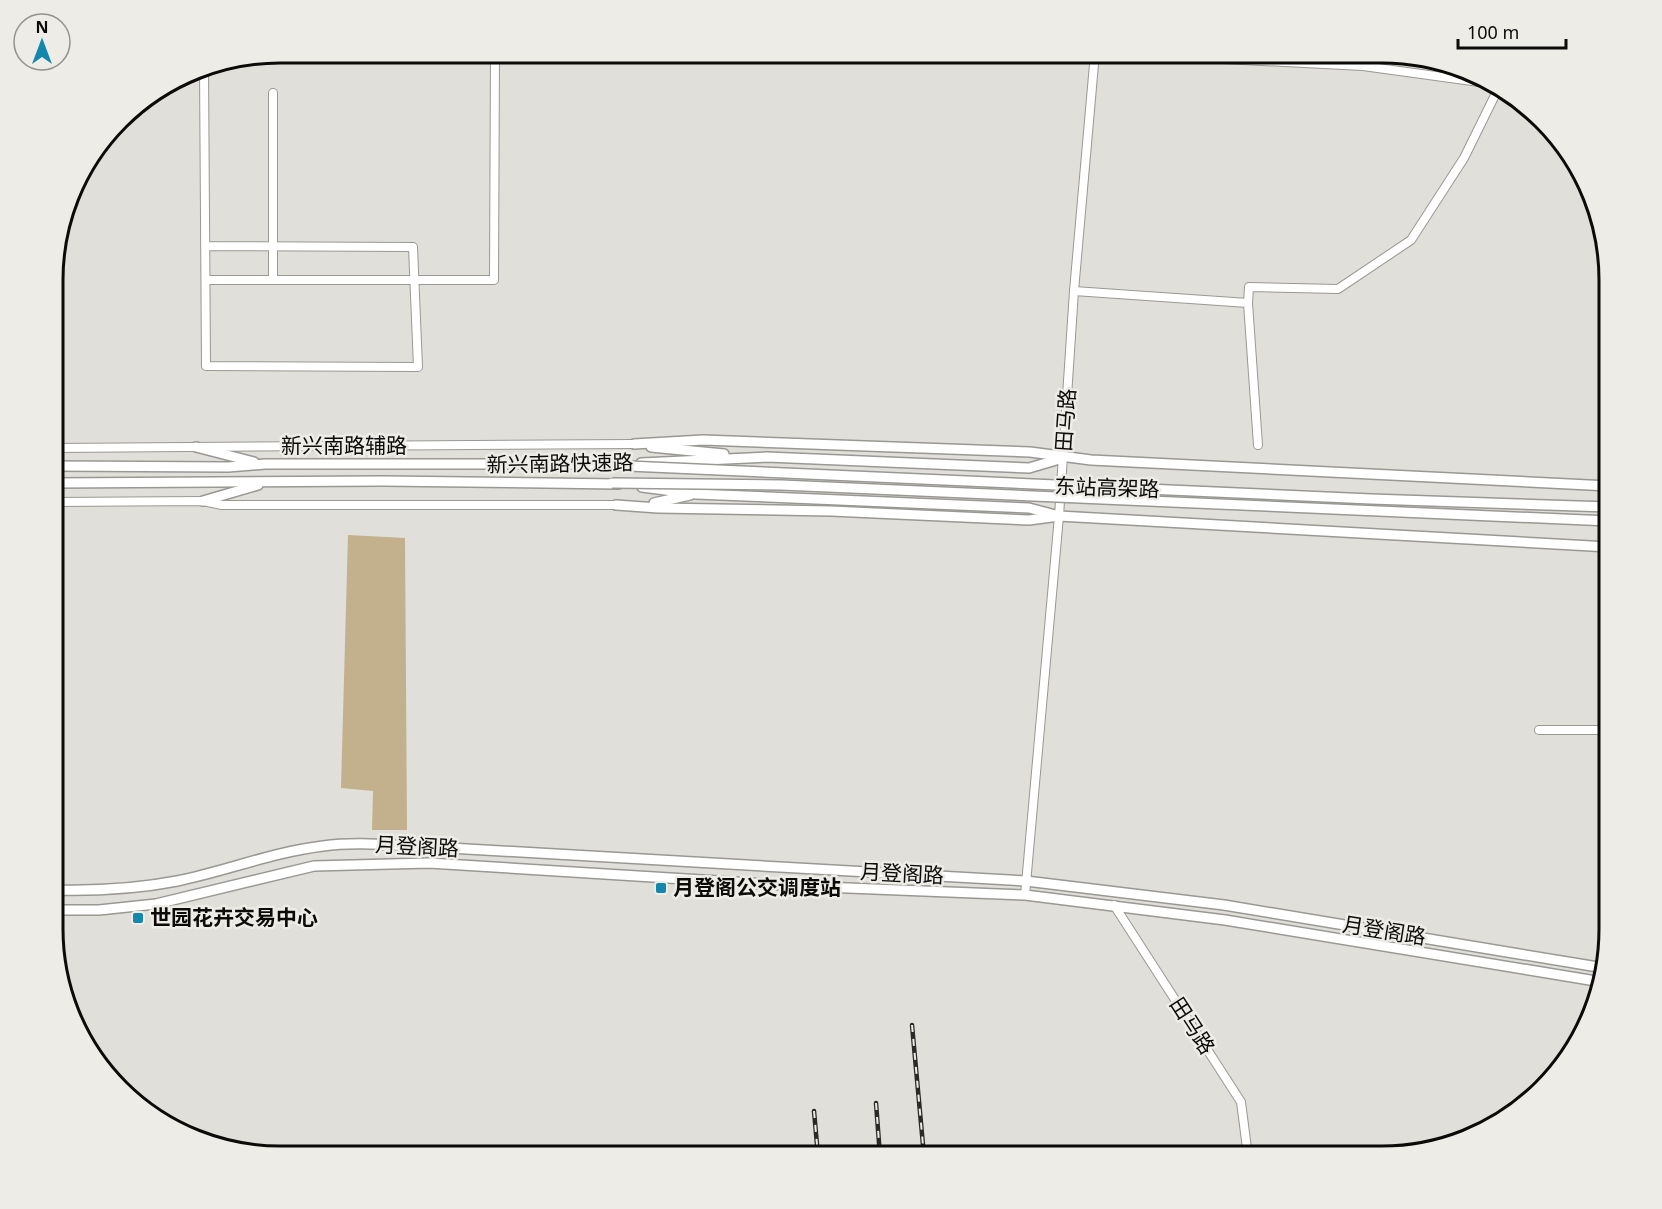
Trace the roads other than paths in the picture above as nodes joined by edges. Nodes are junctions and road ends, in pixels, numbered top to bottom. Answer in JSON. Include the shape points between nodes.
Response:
{"nodes":[{"id":1,"x":495,"y":63,"type":"edge"},
{"id":2,"x":1094,"y":63,"type":"edge"},
{"id":3,"x":1303,"y":63,"type":"edge"},
{"id":4,"x":204,"y":76,"type":"edge"},
{"id":5,"x":1468,"y":80,"type":"edge"},
{"id":6,"x":273,"y":93,"type":"dead end"},
{"id":7,"x":1495,"y":95,"type":"edge"},
{"id":8,"x":206,"y":246,"type":"junction"},
{"id":9,"x":273,"y":246,"type":"junction"},
{"id":10,"x":206,"y":280,"type":"junction"},
{"id":11,"x":273,"y":280,"type":"junction"},
{"id":12,"x":414,"y":280,"type":"junction"},
{"id":13,"x":1074,"y":291,"type":"junction"},
{"id":14,"x":1248,"y":303,"type":"junction"},
{"id":15,"x":634,"y":444,"type":"junction"},
{"id":16,"x":1258,"y":445,"type":"dead end"},
{"id":17,"x":196,"y":447,"type":"junction"},
{"id":18,"x":63,"y":448,"type":"edge"},
{"id":19,"x":766,"y":458,"type":"junction"},
{"id":20,"x":1063,"y":458,"type":"junction"},
{"id":21,"x":265,"y":464,"type":"junction"},
{"id":22,"x":606,"y":465,"type":"junction"},
{"id":23,"x":63,"y":466,"type":"edge"},
{"id":24,"x":268,"y":482,"type":"junction"},
{"id":25,"x":63,"y":483,"type":"edge"},
{"id":26,"x":612,"y":483,"type":"junction"},
{"id":27,"x":1599,"y":485,"type":"edge"},
{"id":28,"x":696,"y":494,"type":"junction"},
{"id":29,"x":203,"y":501,"type":"junction"},
{"id":30,"x":63,"y":502,"type":"edge"},
{"id":31,"x":616,"y":505,"type":"junction"},
{"id":32,"x":1599,"y":507,"type":"edge"},
{"id":33,"x":1059,"y":516,"type":"junction"},
{"id":34,"x":1599,"y":521,"type":"edge"},
{"id":35,"x":1599,"y":546,"type":"edge"},
{"id":36,"x":1539,"y":730,"type":"dead end"},
{"id":37,"x":1599,"y":730,"type":"edge"},
{"id":38,"x":1026,"y":881,"type":"junction"},
{"id":39,"x":63,"y":890,"type":"edge"},
{"id":40,"x":1025,"y":895,"type":"junction"},
{"id":41,"x":1114,"y":905,"type":"junction"},
{"id":42,"x":63,"y":910,"type":"edge"},
{"id":43,"x":1596,"y":967,"type":"edge"},
{"id":44,"x":1593,"y":980,"type":"edge"},
{"id":45,"x":1247,"y":1146,"type":"edge"}],
"edges":[{"from":1,"to":12,"type":"street","via":[[494,280]]},
{"from":2,"to":13,"type":"street","name":"田马路"},
{"from":3,"to":5,"type":"street","via":[[1363,66]]},
{"from":4,"to":8,"type":"street"},
{"from":6,"to":9,"type":"street"},
{"from":7,"to":14,"type":"street","via":[[1464,158],[1411,240],[1338,289],[1249,287]]},
{"from":8,"to":9,"type":"street"},
{"from":8,"to":10,"type":"street"},
{"from":9,"to":11,"type":"street"},
{"from":9,"to":12,"type":"street","via":[[413,247]]},
{"from":10,"to":11,"type":"street"},
{"from":10,"to":12,"type":"street","via":[[206,366],[418,367]]},
{"from":11,"to":12,"type":"street"},
{"from":13,"to":14,"type":"street"},
{"from":13,"to":20,"type":"street","name":"田马路"},
{"from":14,"to":16,"type":"street"},
{"from":15,"to":17,"type":"street","name":"新兴南路辅路"},
{"from":15,"to":19,"type":"main road"},
{"from":15,"to":20,"type":"main road","via":[[704,440],[1030,452]]},
{"from":17,"to":18,"type":"street","name":"新兴南路辅路"},
{"from":17,"to":21,"type":"main road"},
{"from":19,"to":20,"type":"main road","name":"新兴南路快速路","via":[[1029,468]]},
{"from":19,"to":22,"type":"main road","name":"新兴南路快速路"},
{"from":20,"to":27,"type":"main road"},
{"from":20,"to":33,"type":"street","name":"田马路"},
{"from":21,"to":22,"type":"main road","name":"新兴南路快速路"},
{"from":21,"to":23,"type":"main road","name":"新兴南路快速路"},
{"from":22,"to":32,"type":"main road","name":"东站高架路","bridge":true},
{"from":24,"to":25,"type":"main road","name":"新兴南路快速路"},
{"from":24,"to":26,"type":"main road","name":"新兴南路快速路"},
{"from":24,"to":29,"type":"main road"},
{"from":26,"to":28,"type":"main road","name":"新兴南路快速路"},
{"from":26,"to":34,"type":"main road","name":"东站高架路","bridge":true,"via":[[781,485]]},
{"from":28,"to":31,"type":"main road","via":[[661,503]]},
{"from":28,"to":33,"type":"main road","name":"新兴南路快速路","via":[[1029,508]]},
{"from":29,"to":30,"type":"street"},
{"from":29,"to":31,"type":"street","via":[[222,505]]},
{"from":31,"to":33,"type":"main road","via":[[1029,520]]},
{"from":33,"to":35,"type":"main road"},
{"from":33,"to":38,"type":"street","name":"田马路"},
{"from":36,"to":37,"type":"street"},
{"from":38,"to":39,"type":"main road","name":"月登阁路","via":[[353,844],[292,852],[177,881],[118,889]]},
{"from":38,"to":40,"type":"street","name":"田马路"},
{"from":38,"to":43,"type":"main road","name":"月登阁路","via":[[1224,905]]},
{"from":40,"to":41,"type":"main road","name":"月登阁路"},
{"from":40,"to":42,"type":"main road","name":"月登阁路","via":[[378,863],[296,869],[156,904]]},
{"from":41,"to":44,"type":"main road","name":"月登阁路"},
{"from":41,"to":45,"type":"street","name":"田马路","via":[[1241,1102]]}]}
